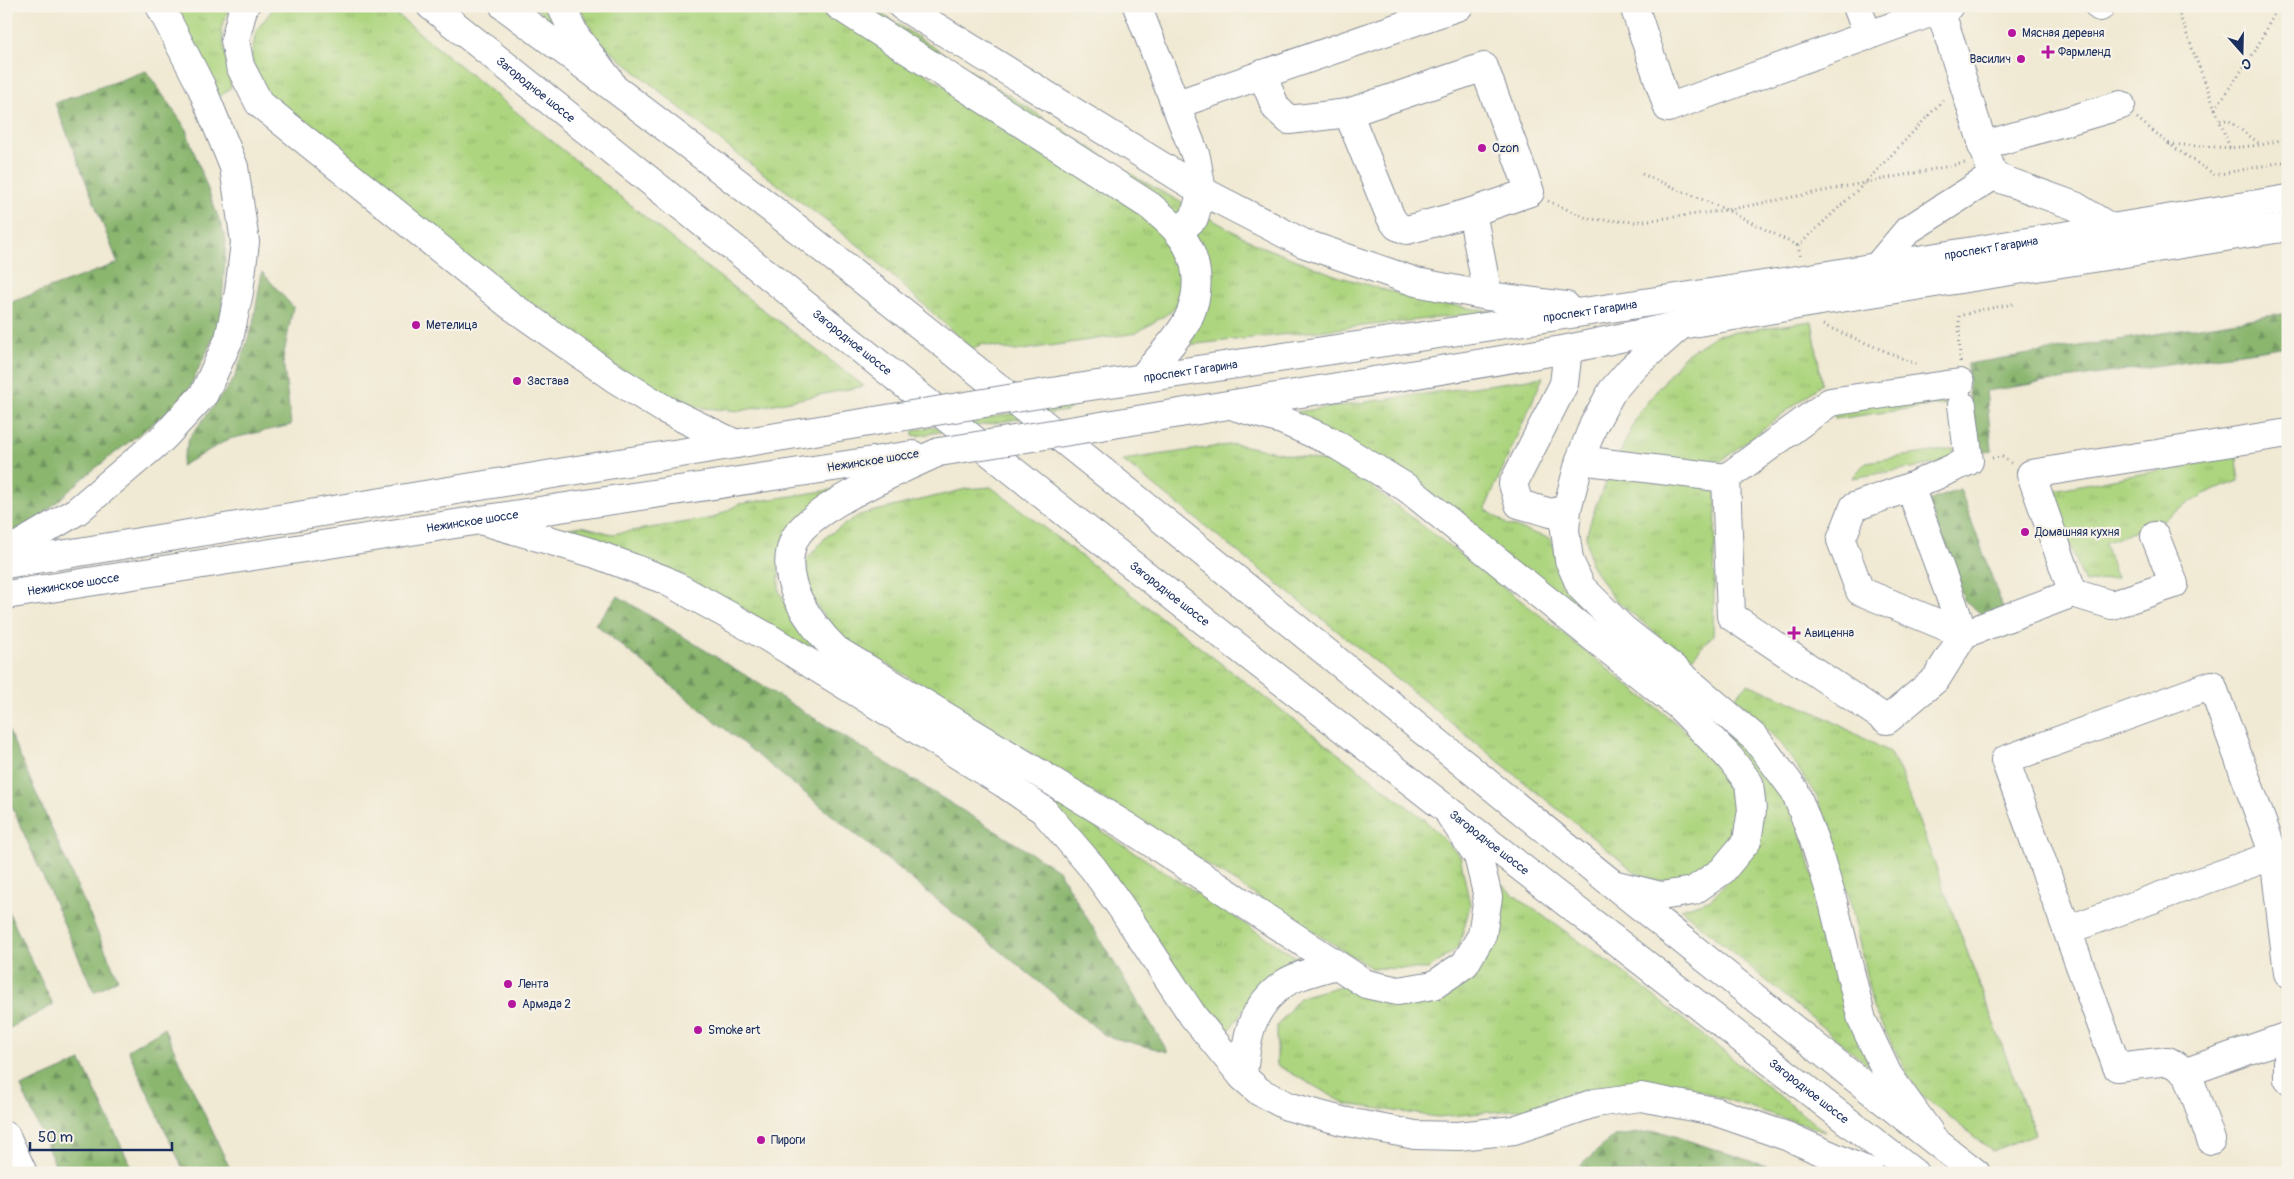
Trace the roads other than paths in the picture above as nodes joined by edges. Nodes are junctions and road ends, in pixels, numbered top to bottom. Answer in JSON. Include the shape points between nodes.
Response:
{"nodes":[{"id":1,"x":160,"y":6,"type":"edge"},
{"id":2,"x":246,"y":6,"type":"edge"},
{"id":3,"x":432,"y":6,"type":"edge"},
{"id":4,"x":504,"y":6,"type":"edge"},
{"id":5,"x":561,"y":6,"type":"edge"},
{"id":6,"x":839,"y":6,"type":"edge"},
{"id":7,"x":902,"y":6,"type":"edge"},
{"id":8,"x":1137,"y":6,"type":"edge"},
{"id":9,"x":1459,"y":6,"type":"edge"},
{"id":10,"x":1634,"y":6,"type":"edge"},
{"id":11,"x":1857,"y":6,"type":"edge"},
{"id":12,"x":1942,"y":7,"type":"edge"},
{"id":13,"x":1868,"y":36,"type":"junction"},
{"id":14,"x":1262,"y":74,"type":"junction"},
{"id":15,"x":618,"y":90,"type":"junction"},
{"id":16,"x":1175,"y":105,"type":"junction"},
{"id":17,"x":2121,"y":105,"type":"road end"},
{"id":18,"x":1348,"y":113,"type":"junction"},
{"id":19,"x":1987,"y":161,"type":"junction"},
{"id":20,"x":1202,"y":191,"type":"junction"},
{"id":21,"x":2288,"y":199,"type":"edge"},
{"id":22,"x":1472,"y":212,"type":"junction"},
{"id":23,"x":2288,"y":227,"type":"edge"},
{"id":24,"x":2111,"y":228,"type":"junction"},
{"id":25,"x":1178,"y":232,"type":"junction"},
{"id":26,"x":1876,"y":268,"type":"junction"},
{"id":27,"x":1488,"y":296,"type":"junction"},
{"id":28,"x":1600,"y":310,"type":"junction"},
{"id":29,"x":1682,"y":325,"type":"junction"},
{"id":30,"x":1568,"y":349,"type":"junction"},
{"id":31,"x":1143,"y":378,"type":"junction"},
{"id":32,"x":1231,"y":406,"type":"junction"},
{"id":33,"x":2288,"y":433,"type":"edge"},
{"id":34,"x":736,"y":444,"type":"junction"},
{"id":35,"x":939,"y":452,"type":"junction"},
{"id":36,"x":1580,"y":460,"type":"junction"},
{"id":37,"x":1726,"y":478,"type":"junction"},
{"id":38,"x":1910,"y":486,"type":"junction"},
{"id":39,"x":1567,"y":509,"type":"junction"},
{"id":40,"x":480,"y":520,"type":"junction"},
{"id":41,"x":2155,"y":536,"type":"dead end"},
{"id":42,"x":6,"y":553,"type":"edge"},
{"id":43,"x":6,"y":564,"type":"edge"},
{"id":44,"x":2073,"y":593,"type":"junction"},
{"id":45,"x":6,"y":595,"type":"edge"},
{"id":46,"x":1964,"y":634,"type":"junction"},
{"id":47,"x":1447,"y":810,"type":"junction"},
{"id":48,"x":2274,"y":855,"type":"junction"},
{"id":49,"x":1612,"y":884,"type":"junction"},
{"id":50,"x":2067,"y":930,"type":"junction"},
{"id":51,"x":1336,"y":965,"type":"junction"},
{"id":52,"x":2288,"y":973,"type":"edge"},
{"id":53,"x":2288,"y":1035,"type":"edge"},
{"id":54,"x":2187,"y":1072,"type":"junction"},
{"id":55,"x":1243,"y":1077,"type":"junction"},
{"id":56,"x":2288,"y":1079,"type":"edge"},
{"id":57,"x":6,"y":1136,"type":"edge"},
{"id":58,"x":2211,"y":1140,"type":"dead end"},
{"id":59,"x":1938,"y":1144,"type":"junction"},
{"id":60,"x":23,"y":1173,"type":"edge"},
{"id":61,"x":1870,"y":1173,"type":"edge"},
{"id":62,"x":1914,"y":1173,"type":"edge"},
{"id":63,"x":1976,"y":1173,"type":"edge"}],
"edges":[{"from":1,"to":42,"type":"main road","via":[[202,86],[234,167],[245,242],[229,339],[204,394],[164,437],[76,511]]},
{"from":2,"to":34,"type":"main road","via":[[235,40],[240,66],[259,103],[537,325],[664,409]]},
{"from":3,"to":47,"type":"main road","name":"Загородное шоссе","via":[[1067,514]]},
{"from":4,"to":15,"type":"main road"},
{"from":5,"to":15,"type":"main road","via":[[576,37]]},
{"from":6,"to":25,"type":"main road","via":[[1150,206]]},
{"from":7,"to":20,"type":"main road"},
{"from":8,"to":16,"type":"main road"},
{"from":9,"to":14,"type":"main road"},
{"from":10,"to":13,"type":"main road","via":[[1668,108]]},
{"from":11,"to":13,"type":"main road"},
{"from":12,"to":13,"type":"main road"},
{"from":12,"to":19,"type":"main road"},
{"from":14,"to":16,"type":"main road"},
{"from":14,"to":18,"type":"main road","via":[[1276,108],[1289,120]]},
{"from":15,"to":49,"type":"main road","via":[[858,276]]},
{"from":16,"to":20,"type":"main road","via":[[1196,157]]},
{"from":17,"to":19,"type":"main road"},
{"from":18,"to":22,"type":"main road","via":[[1390,218],[1397,226],[1407,230]]},
{"from":18,"to":22,"type":"main road","via":[[1484,67],[1530,192]]},
{"from":19,"to":24,"type":"main road"},
{"from":19,"to":26,"type":"main road","via":[[1908,230]]},
{"from":20,"to":25,"type":"main road","via":[[1194,218]]},
{"from":20,"to":27,"type":"main road","via":[[1303,243],[1416,282]]},
{"from":21,"to":24,"type":"main road","name":"проспект Гагарина"},
{"from":22,"to":27,"type":"main road"},
{"from":23,"to":29,"type":"main road","name":"проспект Гагарина"},
{"from":24,"to":26,"type":"main road","name":"проспект Гагарина"},
{"from":25,"to":31,"type":"main road","via":[[1197,271],[1196,294],[1188,320]]},
{"from":26,"to":28,"type":"main road","name":"проспект Гагарина"},
{"from":27,"to":28,"type":"main road"},
{"from":28,"to":31,"type":"main road","name":"проспект Гагарина"},
{"from":29,"to":30,"type":"main road","name":"проспект Гагарина"},
{"from":29,"to":36,"type":"main road","via":[[1631,369],[1612,391],[1593,426]]},
{"from":30,"to":32,"type":"main road","name":"проспект Гагарина"},
{"from":30,"to":39,"type":"main road","via":[[1564,384],[1513,484],[1519,504],[1551,513]]},
{"from":31,"to":34,"type":"main road","name":"проспект Гагарина","bridge":true},
{"from":32,"to":35,"type":"main road","name":"проспект Гагарина","bridge":true},
{"from":32,"to":49,"type":"main road","via":[[1282,420],[1330,441],[1407,488],[1679,706],[1730,758],[1749,783],[1752,810],[1747,842],[1722,871],[1693,891],[1661,896]]},
{"from":33,"to":44,"type":"main road","via":[[2031,474]]},
{"from":34,"to":43,"type":"main road"},
{"from":35,"to":40,"type":"main road","name":"Нежинское шоссе"},
{"from":35,"to":51,"type":"main road","via":[[844,498],[812,520],[795,538],[790,558],[798,603],[819,633],[836,650],[1126,826]]},
{"from":36,"to":37,"type":"main road"},
{"from":36,"to":39,"type":"main road"},
{"from":37,"to":38,"type":"main road","via":[[1830,402],[1961,394],[1969,460]]},
{"from":37,"to":46,"type":"main road","via":[[1731,616],[1887,720],[1936,680]]},
{"from":38,"to":46,"type":"main road"},
{"from":38,"to":46,"type":"main road","via":[[1854,507],[1840,540],[1860,591]]},
{"from":39,"to":59,"type":"main road","via":[[1565,530],[1569,560],[1581,587],[1623,629],[1756,739],[1795,790],[1832,898],[1862,1020],[1888,1075]]},
{"from":40,"to":45,"type":"main road","name":"Нежинское шоссе"},
{"from":40,"to":55,"type":"main road","via":[[593,553],[665,580],[769,638],[1043,810],[1098,876],[1193,1016]]},
{"from":41,"to":44,"type":"main road","via":[[2174,584],[2112,605]]},
{"from":44,"to":46,"type":"main road"},
{"from":47,"to":51,"type":"main road","via":[[1478,856],[1488,897],[1482,935],[1465,964],[1434,985],[1398,992],[1366,984]]},
{"from":47,"to":62,"type":"main road","name":"Загородное шоссе"},
{"from":48,"to":50,"type":"main road"},
{"from":48,"to":50,"type":"main road","via":[[2212,685],[2005,760]]},
{"from":48,"to":52,"type":"main road"},
{"from":49,"to":59,"type":"main road"},
{"from":50,"to":54,"type":"main road","via":[[2118,1067],[2168,1061]]},
{"from":51,"to":55,"type":"main road","via":[[1286,983],[1260,1007],[1246,1041]]},
{"from":53,"to":54,"type":"main road"},
{"from":53,"to":56,"type":"main road"},
{"from":54,"to":58,"type":"main road"},
{"from":55,"to":61,"type":"main road","via":[[1260,1092],[1287,1106],[1414,1135],[1458,1136],[1514,1130],[1595,1103],[1641,1098],[1714,1111],[1789,1137]]},
{"from":57,"to":60,"type":"main road"},
{"from":59,"to":63,"type":"main road"}]}
